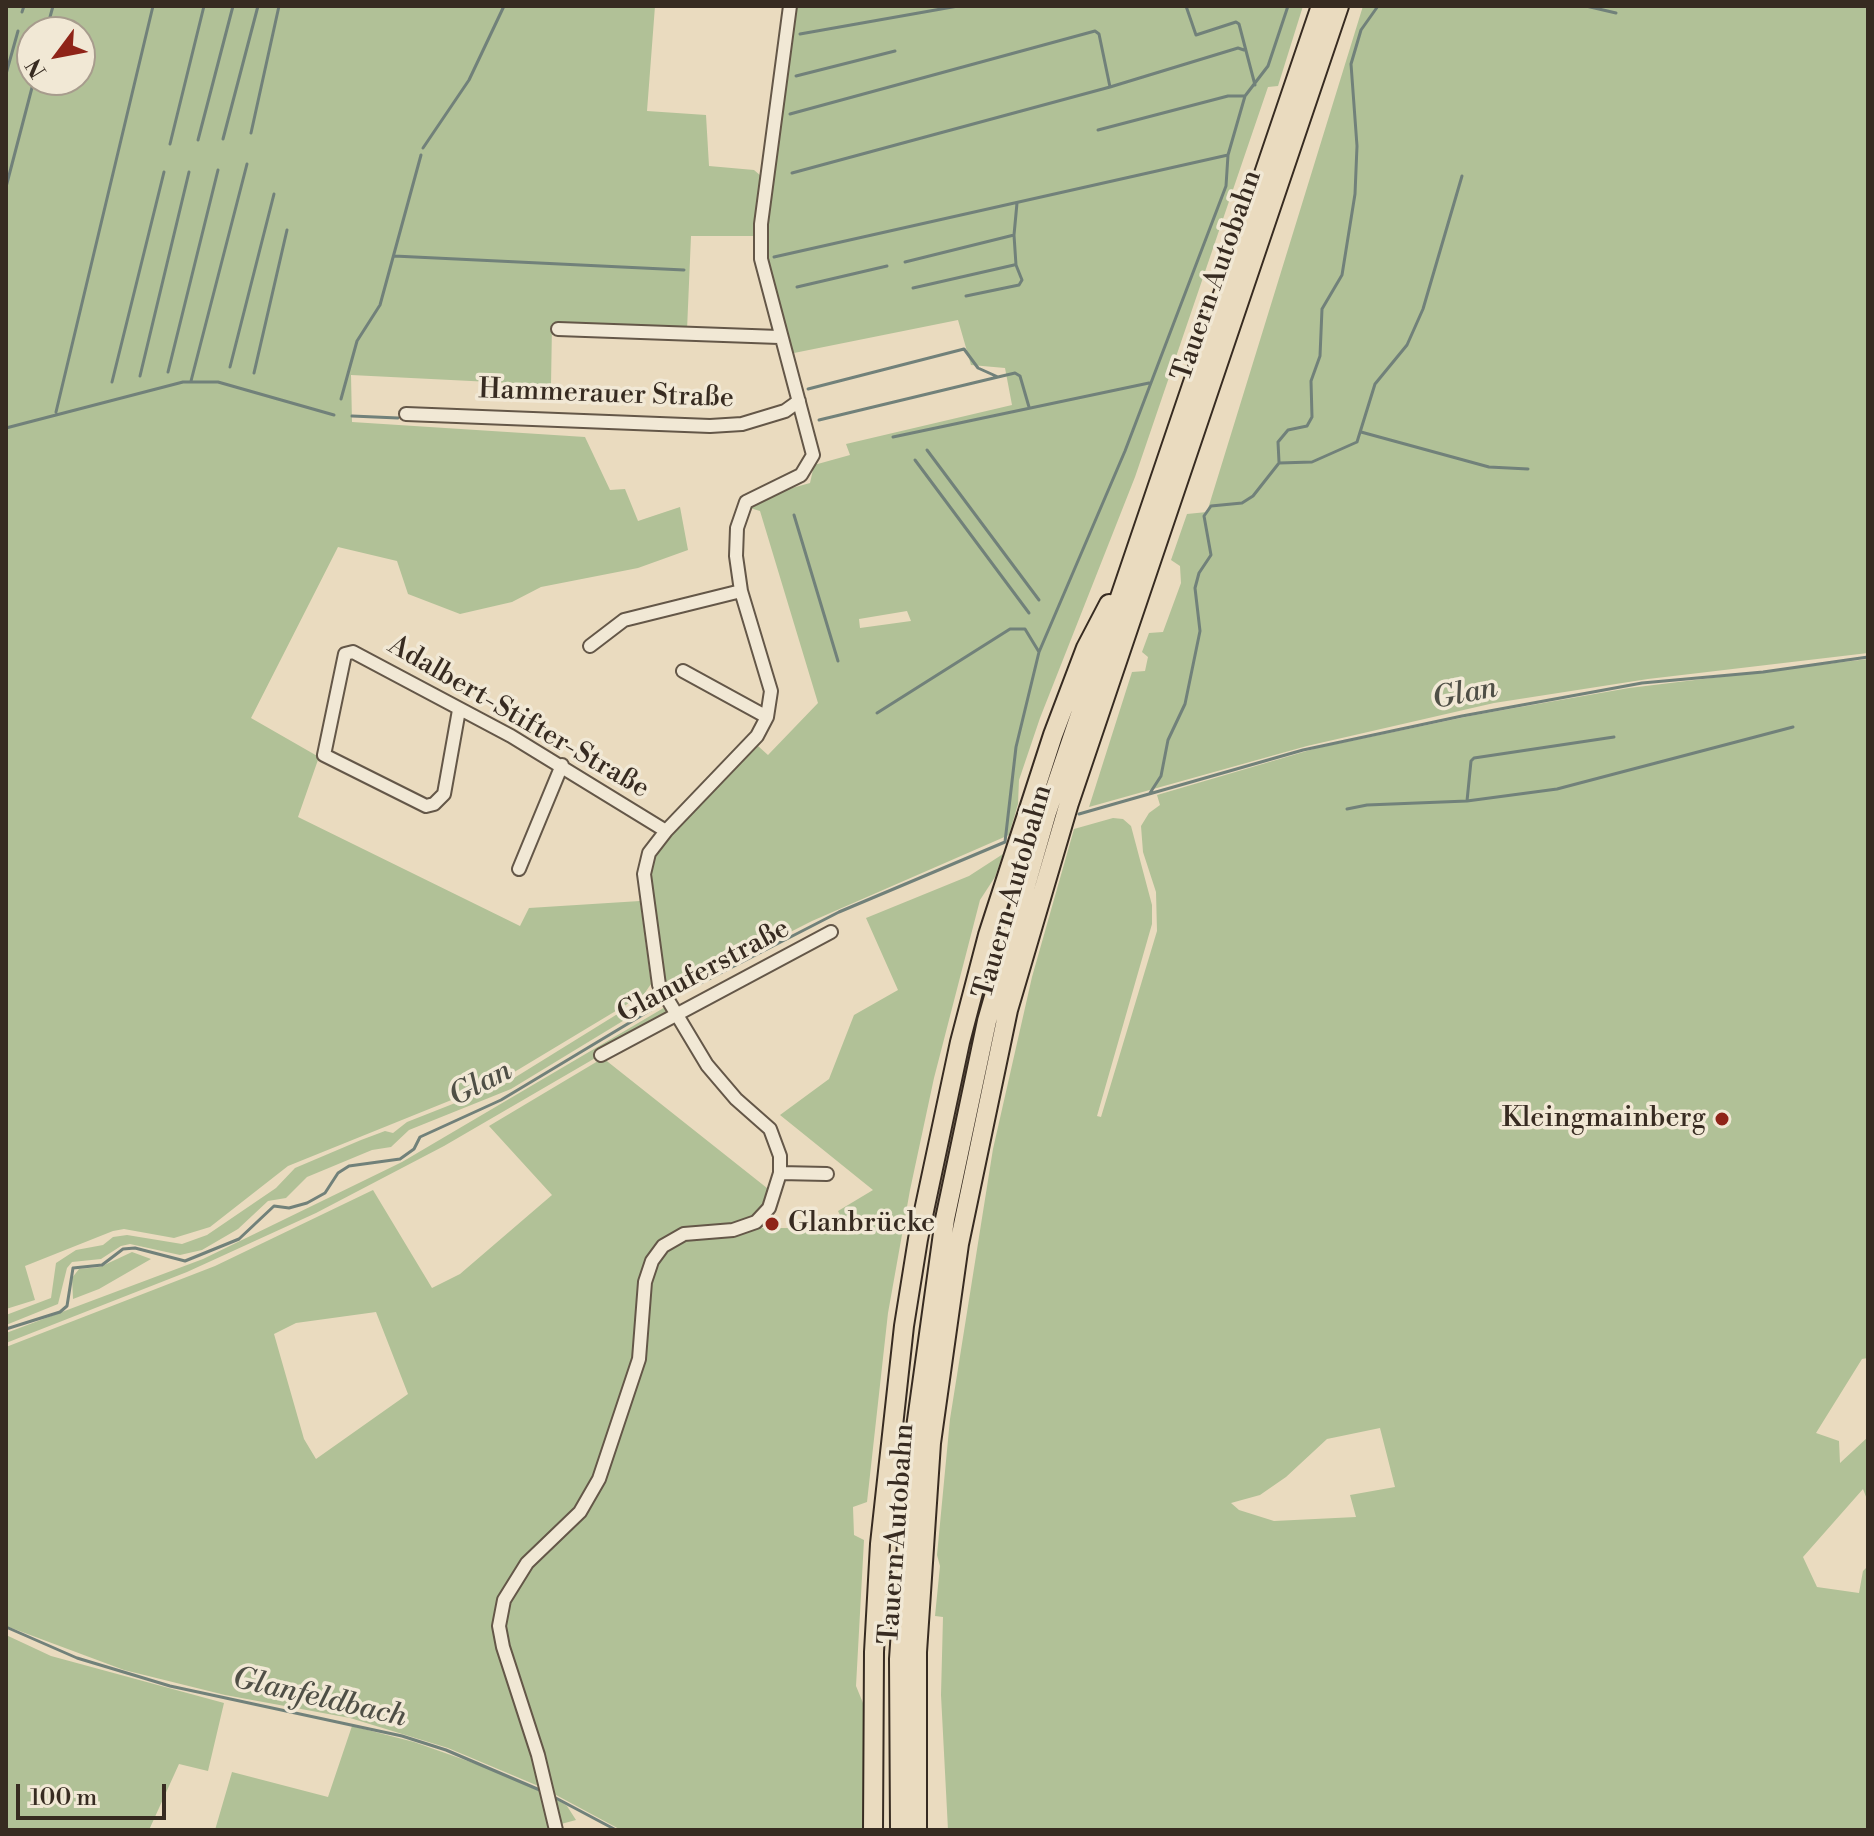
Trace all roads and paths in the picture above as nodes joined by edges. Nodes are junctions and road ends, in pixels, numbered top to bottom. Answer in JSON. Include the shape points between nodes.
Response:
{"nodes":[{"id":1,"x":790,"y":6,"type":"edge"},
{"id":2,"x":1321,"y":6,"type":"edge"},
{"id":3,"x":1339,"y":6,"type":"edge"},
{"id":4,"x":558,"y":329,"type":"dead end"},
{"id":5,"x":779,"y":337,"type":"junction"},
{"id":6,"x":799,"y":401,"type":"junction"},
{"id":7,"x":406,"y":414,"type":"dead end"},
{"id":8,"x":1133,"y":559,"type":"junction"},
{"id":9,"x":741,"y":591,"type":"junction"},
{"id":10,"x":590,"y":646,"type":"dead end"},
{"id":11,"x":683,"y":671,"type":"dead end"},
{"id":12,"x":459,"y":710,"type":"junction"},
{"id":13,"x":767,"y":717,"type":"junction"},
{"id":14,"x":562,"y":765,"type":"junction"},
{"id":15,"x":666,"y":831,"type":"junction"},
{"id":16,"x":519,"y":869,"type":"dead end"},
{"id":17,"x":831,"y":932,"type":"dead end"},
{"id":18,"x":674,"y":1012,"type":"junction"},
{"id":19,"x":601,"y":1055,"type":"dead end"},
{"id":20,"x":780,"y":1173,"type":"junction"},
{"id":21,"x":827,"y":1174,"type":"dead end"},
{"id":22,"x":556,"y":1830,"type":"edge"},
{"id":23,"x":873,"y":1830,"type":"edge"},
{"id":24,"x":900,"y":1830,"type":"edge"},
{"id":25,"x":917,"y":1830,"type":"edge"}],
"edges":[{"from":1,"to":5,"type":"street","via":[[760,243]]},
{"from":2,"to":8,"type":"highway","name":"Tauern Autobahn"},
{"from":3,"to":25,"type":"highway","name":"Tauern Autobahn","via":[[1069,803],[1029,933],[987,1103],[944,1341],[922,1562]]},
{"from":4,"to":5,"type":"street"},
{"from":5,"to":6,"type":"street"},
{"from":6,"to":7,"type":"street","name":"Hammerauer Straße","via":[[785,411],[742,424],[710,426]]},
{"from":6,"to":9,"type":"street","via":[[813,446],[812,461],[801,475],[746,502],[736,542]]},
{"from":8,"to":23,"type":"highway","via":[[1086,648],[1023,821],[956,1056],[904,1326],[879,1559]]},
{"from":8,"to":24,"type":"highway","via":[[1037,844],[971,1092],[945,1219],[927,1333],[905,1552],[899,1659]]},
{"from":9,"to":10,"type":"street","via":[[624,620]]},
{"from":9,"to":13,"type":"street","via":[[767,668]]},
{"from":11,"to":13,"type":"street"},
{"from":12,"to":12,"type":"street","name":"Adalbert-Stifter-Straße","via":[[353,652],[345,654],[324,755],[426,806],[434,804],[444,794]]},
{"from":12,"to":14,"type":"street","name":"Adalbert-Stifter-Straße"},
{"from":13,"to":15,"type":"street","via":[[757,736]]},
{"from":14,"to":15,"type":"street","name":"Adalbert-Stifter-Straße"},
{"from":14,"to":16,"type":"street"},
{"from":15,"to":18,"type":"street","via":[[649,853],[644,874],[659,985]]},
{"from":17,"to":18,"type":"street","name":"Glanuferstraße"},
{"from":18,"to":19,"type":"street","name":"Glanuferstraße"},
{"from":18,"to":20,"type":"street","via":[[725,1088],[770,1129]]},
{"from":20,"to":21,"type":"street"},
{"from":20,"to":22,"type":"street","via":[[769,1208],[756,1222],[733,1230],[684,1234],[663,1246],[652,1261],[645,1282],[639,1359],[599,1479],[580,1512],[527,1563],[504,1600],[499,1626],[503,1647]]}]}
